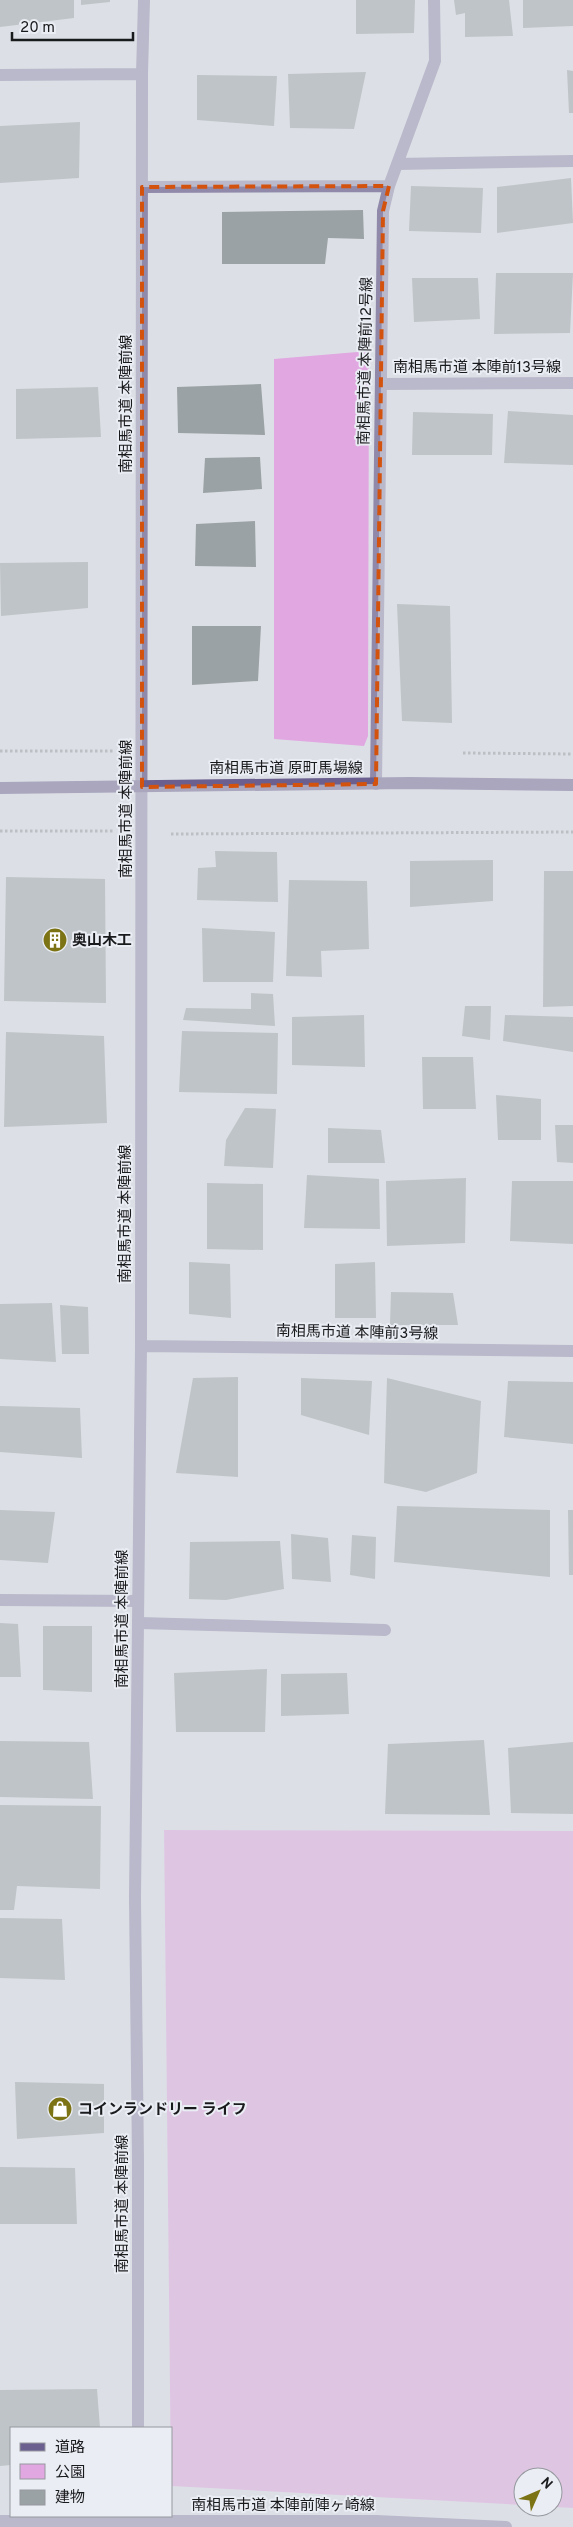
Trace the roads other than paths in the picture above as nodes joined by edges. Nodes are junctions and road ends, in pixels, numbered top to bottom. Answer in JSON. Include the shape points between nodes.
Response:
{"nodes":[{"id":1,"x":144,"y":0,"type":"edge"},
{"id":2,"x":434,"y":0,"type":"edge"},
{"id":3,"x":142,"y":74,"type":"junction"},
{"id":4,"x":0,"y":75,"type":"edge"},
{"id":5,"x":573,"y":161,"type":"edge"},
{"id":6,"x":396,"y":164,"type":"junction"},
{"id":7,"x":389,"y":186,"type":"junction"},
{"id":8,"x":142,"y":187,"type":"junction"},
{"id":9,"x":573,"y":383,"type":"edge"},
{"id":10,"x":381,"y":384,"type":"junction"},
{"id":11,"x":376,"y":784,"type":"junction"},
{"id":12,"x":573,"y":785,"type":"edge"},
{"id":13,"x":142,"y":787,"type":"junction"},
{"id":14,"x":0,"y":788,"type":"edge"},
{"id":15,"x":141,"y":1346,"type":"junction"},
{"id":16,"x":573,"y":1351,"type":"edge"},
{"id":17,"x":0,"y":1600,"type":"edge"},
{"id":18,"x":138,"y":1601,"type":"junction"},
{"id":19,"x":139,"y":1623,"type":"junction"},
{"id":20,"x":385,"y":1630,"type":"dead end"},
{"id":21,"x":138,"y":2427,"type":"edge"},
{"id":22,"x":0,"y":2521,"type":"edge"},
{"id":23,"x":138,"y":2521,"type":"edge"},
{"id":24,"x":375,"y":2524,"type":"edge"},
{"id":25,"x":506,"y":2527,"type":"edge"}],
"edges":[{"from":1,"to":3,"type":"street","name":"南相馬市道 本陣前線"},
{"from":2,"to":6,"type":"street","name":"南相馬市道 本陣前12号線","via":[[435,61]]},
{"from":3,"to":4,"type":"street"},
{"from":3,"to":8,"type":"street","name":"南相馬市道 本陣前線"},
{"from":5,"to":6,"type":"street"},
{"from":6,"to":7,"type":"street","name":"南相馬市道 本陣前12号線"},
{"from":7,"to":8,"type":"street"},
{"from":7,"to":10,"type":"street","name":"南相馬市道 本陣前12号線","via":[[383,211]]},
{"from":8,"to":13,"type":"street","name":"南相馬市道 本陣前線"},
{"from":9,"to":10,"type":"street","name":"南相馬市道 本陣前13号線"},
{"from":10,"to":11,"type":"street","name":"南相馬市道 本陣前12号線"},
{"from":11,"to":12,"type":"street","name":"南相馬市道 原町馬場線"},
{"from":11,"to":13,"type":"street","name":"南相馬市道 原町馬場線"},
{"from":13,"to":14,"type":"street","name":"南相馬市道 原町馬場線"},
{"from":13,"to":15,"type":"street","name":"南相馬市道 本陣前線"},
{"from":15,"to":16,"type":"street","name":"南相馬市道 本陣前3号線"},
{"from":15,"to":18,"type":"street","name":"南相馬市道 本陣前線"},
{"from":17,"to":18,"type":"street"},
{"from":18,"to":19,"type":"street","name":"南相馬市道 本陣前線"},
{"from":19,"to":20,"type":"street"},
{"from":19,"to":21,"type":"street","name":"南相馬市道 本陣前線","via":[[135,1898]]},
{"from":22,"to":23,"type":"street","name":"南相馬市道 本陣前陣ヶ崎線"},
{"from":23,"to":24,"type":"street","name":"南相馬市道 本陣前陣ヶ崎線"},
{"from":24,"to":25,"type":"street","name":"南相馬市道 本陣前陣ヶ崎線"}]}
